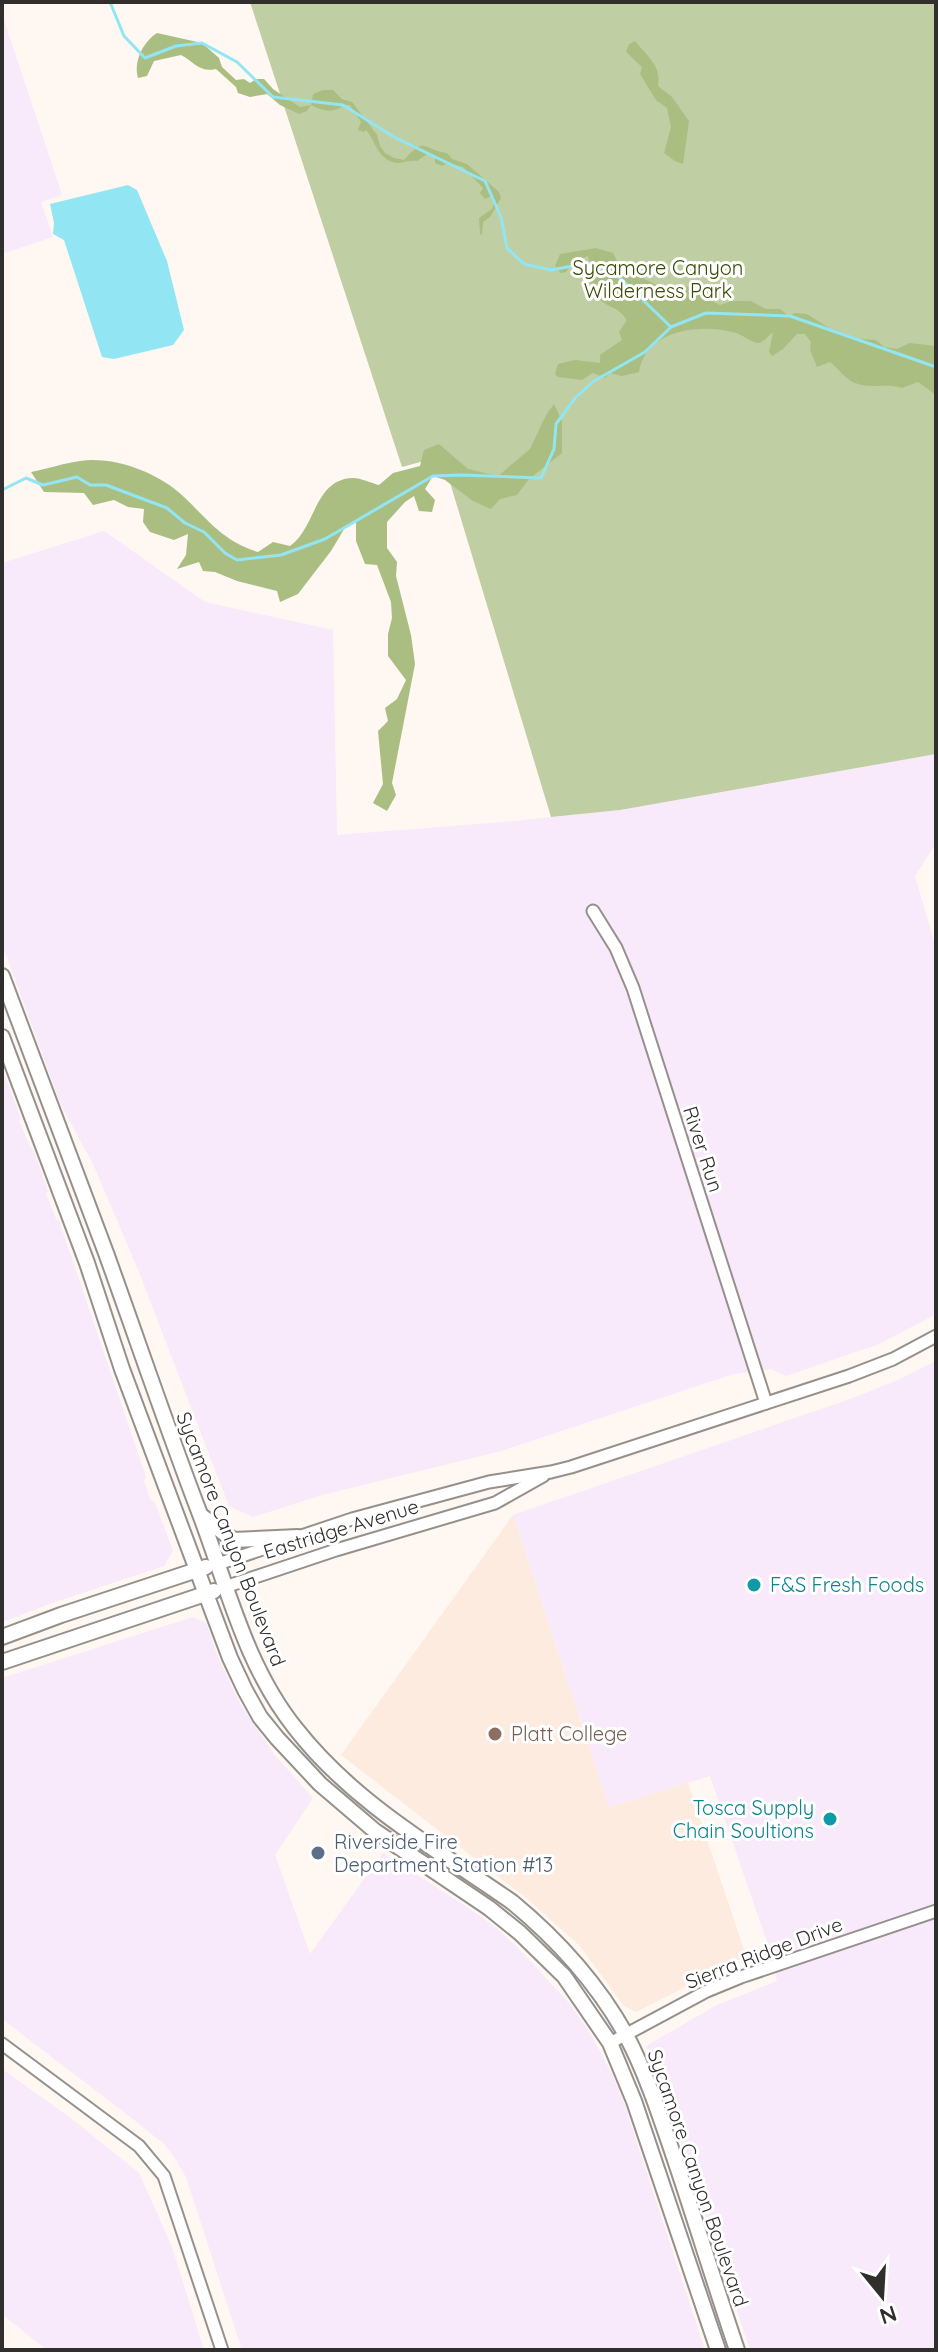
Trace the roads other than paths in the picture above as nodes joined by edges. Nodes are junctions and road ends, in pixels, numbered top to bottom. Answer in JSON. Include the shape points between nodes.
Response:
{"nodes":[{"id":1,"x":593,"y":911,"type":"dead end"},
{"id":2,"x":2,"y":976,"type":"edge"},
{"id":3,"x":2,"y":1037,"type":"edge"},
{"id":4,"x":936,"y":1336,"type":"edge"},
{"id":5,"x":766,"y":1403,"type":"junction"},
{"id":6,"x":551,"y":1472,"type":"junction"},
{"id":7,"x":200,"y":1514,"type":"junction"},
{"id":8,"x":298,"y":1537,"type":"junction"},
{"id":9,"x":218,"y":1564,"type":"junction"},
{"id":10,"x":197,"y":1570,"type":"junction"},
{"id":11,"x":225,"y":1587,"type":"junction"},
{"id":12,"x":206,"y":1594,"type":"junction"},
{"id":13,"x":2,"y":1637,"type":"edge"},
{"id":14,"x":2,"y":1662,"type":"edge"},
{"id":15,"x":386,"y":1839,"type":"junction"},
{"id":16,"x":430,"y":1846,"type":"junction"},
{"id":17,"x":936,"y":1911,"type":"edge"},
{"id":18,"x":625,"y":2034,"type":"junction"},
{"id":19,"x":610,"y":2043,"type":"junction"},
{"id":20,"x":2,"y":2044,"type":"edge"},
{"id":21,"x":222,"y":2350,"type":"edge"},
{"id":22,"x":718,"y":2350,"type":"edge"},
{"id":23,"x":737,"y":2350,"type":"edge"}],
"edges":[{"from":1,"to":5,"type":"street","name":"River Run","via":[[633,988]]},
{"from":2,"to":7,"type":"main road","name":"Sycamore Canyon Boulevard"},
{"from":3,"to":10,"type":"main road","name":"Sycamore Canyon Boulevard"},
{"from":4,"to":5,"type":"street","name":"Eastridge Avenue","via":[[893,1359]]},
{"from":5,"to":6,"type":"street","name":"Eastridge Avenue"},
{"from":6,"to":8,"type":"street","name":"Eastridge Avenue","via":[[489,1482]]},
{"from":6,"to":11,"type":"street","name":"Eastridge Avenue","via":[[495,1503]]},
{"from":7,"to":8,"type":"main road","via":[[233,1540]]},
{"from":7,"to":9,"type":"main road","name":"Sycamore Canyon Boulevard"},
{"from":8,"to":9,"type":"street","name":"Eastridge Avenue"},
{"from":9,"to":10,"type":"main road","name":"Eastridge Avenue"},
{"from":9,"to":11,"type":"main road","name":"Sycamore Canyon Boulevard"},
{"from":10,"to":12,"type":"main road","name":"Sycamore Canyon Boulevard"},
{"from":10,"to":13,"type":"main road","name":"Eastridge Avenue"},
{"from":11,"to":12,"type":"main road","name":"Eastridge Avenue"},
{"from":11,"to":16,"type":"main road","name":"Sycamore Canyon Boulevard","via":[[258,1668],[296,1730],[333,1772]]},
{"from":12,"to":14,"type":"main road","name":"Eastridge Avenue"},
{"from":12,"to":15,"type":"main road","name":"Sycamore Canyon Boulevard","via":[[260,1717],[320,1784]]},
{"from":15,"to":16,"type":"main road","via":[[397,1835]]},
{"from":15,"to":19,"type":"main road","name":"Sycamore Canyon Boulevard","via":[[531,1942],[564,1976]]},
{"from":16,"to":18,"type":"main road","name":"Sycamore Canyon Boulevard","via":[[546,1932],[584,1972]]},
{"from":17,"to":18,"type":"street","name":"Sierra Ridge Drive","via":[[741,1977]]},
{"from":18,"to":19,"type":"street","name":"Sierra Ridge Drive"},
{"from":18,"to":23,"type":"main road","name":"Sycamore Canyon Boulevard","via":[[648,2080]]},
{"from":19,"to":22,"type":"main road","name":"Sycamore Canyon Boulevard"},
{"from":20,"to":21,"type":"street","via":[[139,2146],[164,2176]]}]}
